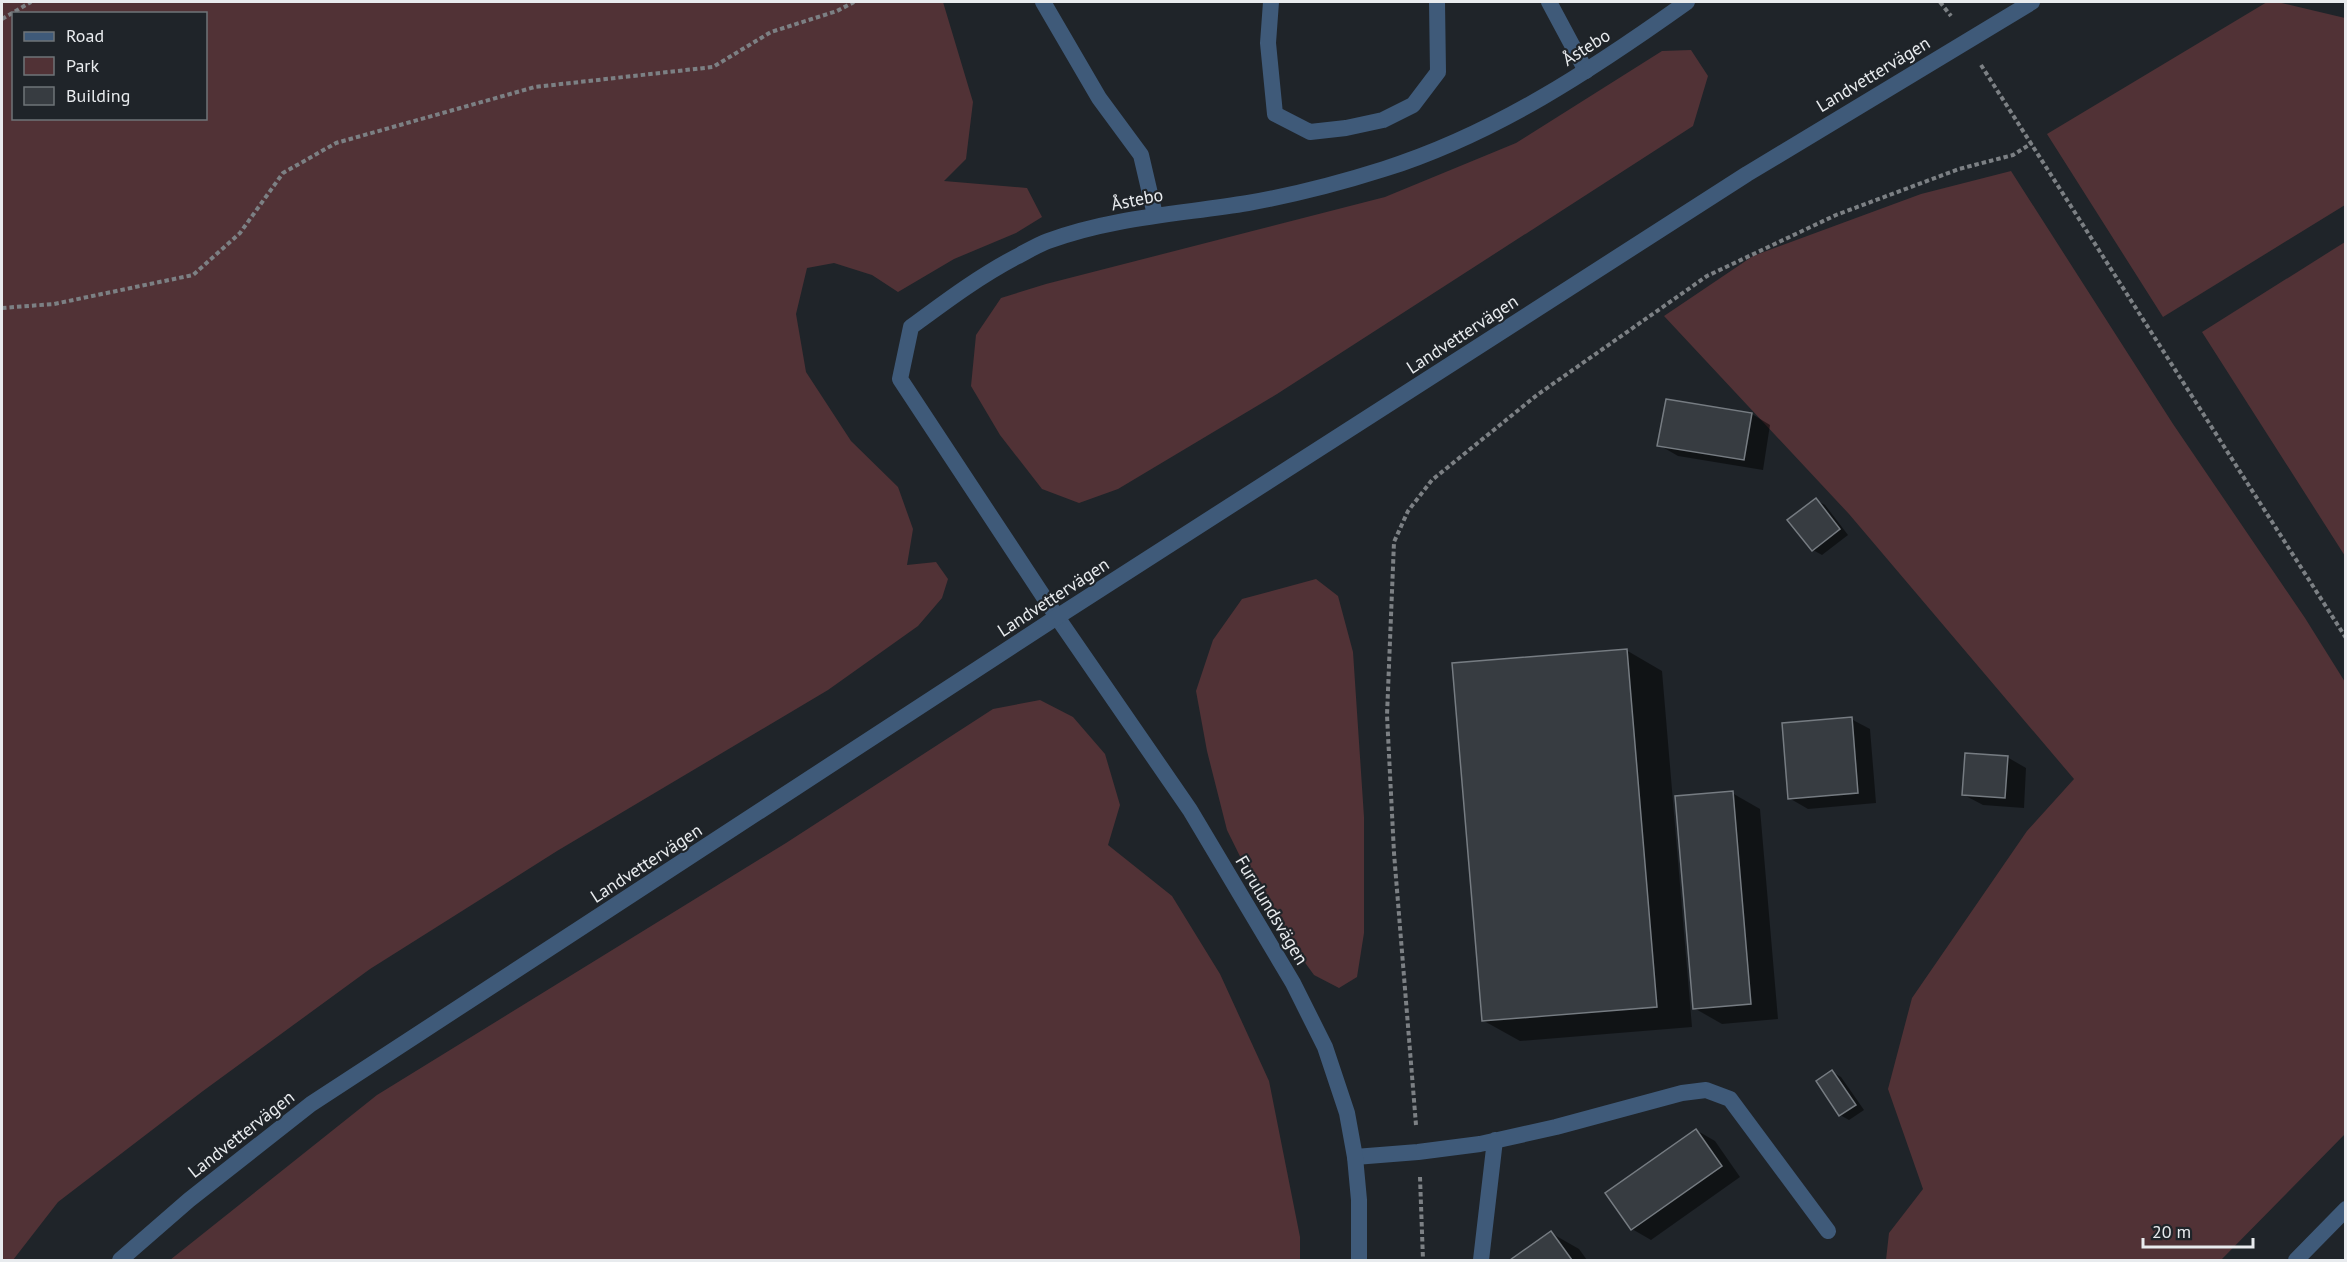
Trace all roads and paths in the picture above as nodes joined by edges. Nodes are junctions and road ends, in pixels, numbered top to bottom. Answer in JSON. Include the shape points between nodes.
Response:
{"nodes":[{"id":1,"x":31,"y":2,"type":"edge"},
{"id":2,"x":854,"y":2,"type":"edge"},
{"id":3,"x":1043,"y":2,"type":"edge"},
{"id":4,"x":1271,"y":2,"type":"edge"},
{"id":5,"x":1437,"y":2,"type":"edge"},
{"id":6,"x":1549,"y":2,"type":"edge"},
{"id":7,"x":1687,"y":2,"type":"edge"},
{"id":8,"x":1940,"y":2,"type":"edge"},
{"id":9,"x":2032,"y":2,"type":"edge"},
{"id":10,"x":14,"y":12,"type":"edge"},
{"id":11,"x":1951,"y":16,"type":"dead end"},
{"id":12,"x":1981,"y":64,"type":"dead end"},
{"id":13,"x":1586,"y":70,"type":"junction"},
{"id":14,"x":2032,"y":143,"type":"junction"},
{"id":15,"x":1155,"y":214,"type":"junction"},
{"id":16,"x":2,"y":308,"type":"edge"},
{"id":17,"x":1057,"y":617,"type":"junction"},
{"id":18,"x":2346,"y":638,"type":"edge"},
{"id":19,"x":1495,"y":1140,"type":"junction"},
{"id":20,"x":1418,"y":1152,"type":"junction"},
{"id":21,"x":1355,"y":1156,"type":"junction"},
{"id":22,"x":2346,"y":1209,"type":"edge"},
{"id":23,"x":1828,"y":1231,"type":"dead end"},
{"id":24,"x":120,"y":1260,"type":"edge"},
{"id":25,"x":1359,"y":1260,"type":"edge"},
{"id":26,"x":1423,"y":1260,"type":"edge"},
{"id":27,"x":1481,"y":1260,"type":"edge"},
{"id":28,"x":2296,"y":1260,"type":"edge"}],
"edges":[{"from":1,"to":10,"type":"path"},
{"from":2,"to":16,"type":"path","via":[[771,32],[713,67],[535,87],[336,143],[283,173],[240,232],[194,275],[54,304]]},
{"from":3,"to":15,"type":"street","via":[[1099,98],[1141,155]]},
{"from":4,"to":5,"type":"street","via":[[1268,43],[1275,114],[1310,132],[1383,120],[1413,105],[1438,72]]},
{"from":6,"to":13,"type":"street"},
{"from":7,"to":13,"type":"street","name":"Åstebo"},
{"from":8,"to":11,"type":"path"},
{"from":9,"to":17,"type":"street","name":"Landvettervägen","via":[[1747,174]]},
{"from":12,"to":14,"type":"path"},
{"from":13,"to":15,"type":"street","name":"Åstebo","via":[[1512,115],[1450,145],[1385,169],[1247,203]]},
{"from":14,"to":18,"type":"path"},
{"from":14,"to":20,"type":"path","via":[[2013,155],[1959,170],[1836,216],[1707,276],[1537,395],[1432,480],[1408,511],[1394,542],[1387,714]]},
{"from":15,"to":17,"type":"street","name":"Åstebo","via":[[1046,241],[966,286],[911,327],[900,379]]},
{"from":17,"to":21,"type":"street","name":"Furulundsvägen","via":[[1190,810],[1293,983],[1325,1047],[1347,1113]]},
{"from":17,"to":24,"type":"street","name":"Landvettervägen","via":[[311,1104]]},
{"from":19,"to":20,"type":"street"},
{"from":19,"to":23,"type":"street","via":[[1706,1090],[1730,1099]]},
{"from":19,"to":27,"type":"street"},
{"from":20,"to":21,"type":"street"},
{"from":20,"to":26,"type":"path"},
{"from":21,"to":25,"type":"street","name":"Furulundsvägen"},
{"from":22,"to":28,"type":"street"}]}
